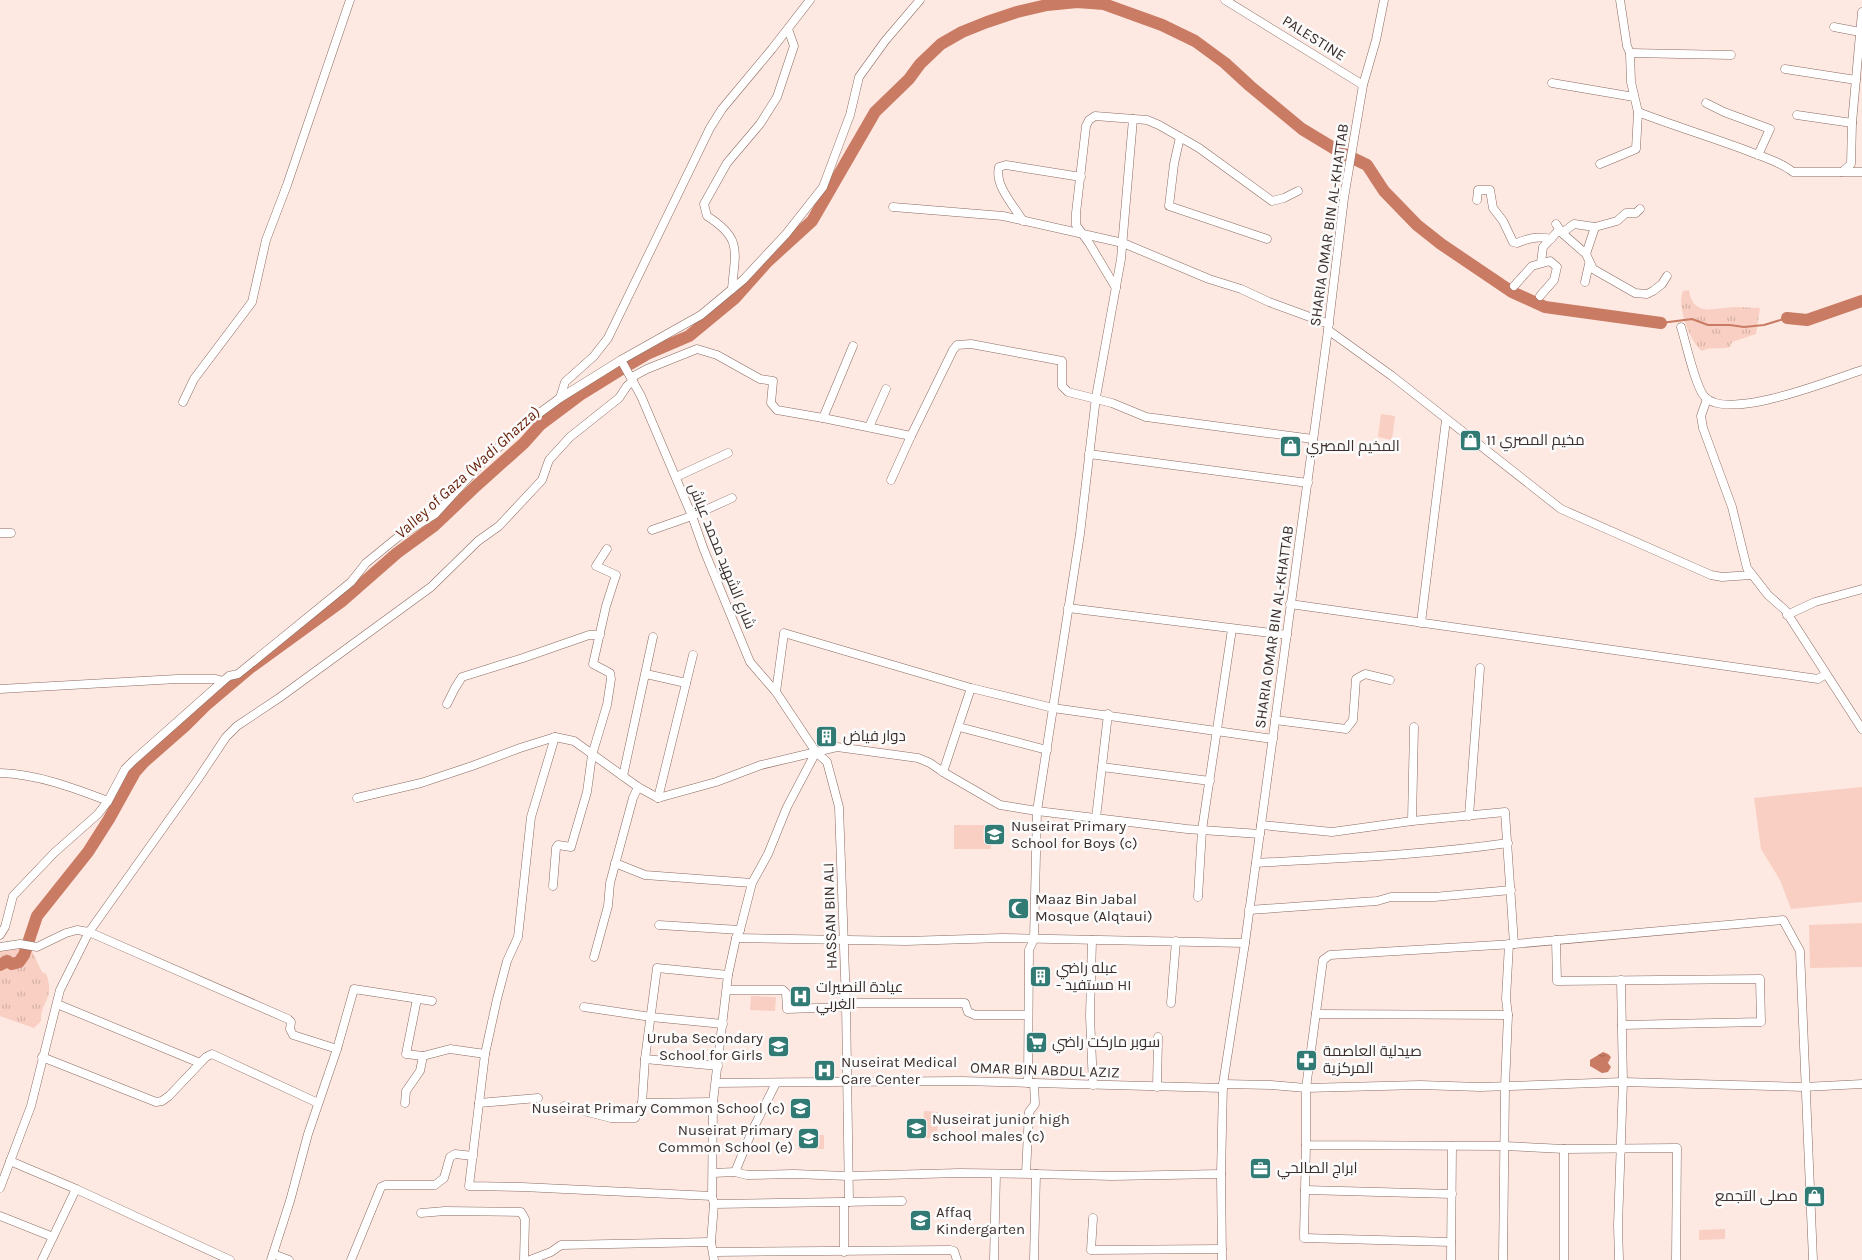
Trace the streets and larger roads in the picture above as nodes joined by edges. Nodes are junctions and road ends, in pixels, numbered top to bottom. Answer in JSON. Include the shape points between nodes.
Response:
{"nodes":[{"id":1,"x":350,"y":0,"type":"edge"},
{"id":2,"x":810,"y":0,"type":"edge"},
{"id":3,"x":920,"y":0,"type":"edge"},
{"id":4,"x":1225,"y":0,"type":"edge"},
{"id":5,"x":1384,"y":0,"type":"edge"},
{"id":6,"x":1620,"y":0,"type":"edge"},
{"id":7,"x":1862,"y":12,"type":"edge"},
{"id":8,"x":1834,"y":27,"type":"dead end"},
{"id":9,"x":788,"y":29,"type":"junction"},
{"id":10,"x":1860,"y":32,"type":"junction"},
{"id":11,"x":1630,"y":54,"type":"junction"},
{"id":12,"x":1732,"y":55,"type":"dead end"},
{"id":13,"x":1785,"y":69,"type":"dead end"},
{"id":14,"x":1856,"y":80,"type":"junction"},
{"id":15,"x":1552,"y":83,"type":"dead end"},
{"id":16,"x":1363,"y":85,"type":"junction"},
{"id":17,"x":1634,"y":97,"type":"junction"},
{"id":18,"x":1706,"y":103,"type":"dead end"},
{"id":19,"x":1638,"y":112,"type":"junction"},
{"id":20,"x":1797,"y":115,"type":"dead end"},
{"id":21,"x":1133,"y":119,"type":"junction"},
{"id":22,"x":1852,"y":124,"type":"junction"},
{"id":23,"x":1180,"y":137,"type":"junction"},
{"id":24,"x":1758,"y":155,"type":"junction"},
{"id":25,"x":1600,"y":164,"type":"dead end"},
{"id":26,"x":1842,"y":172,"type":"junction"},
{"id":27,"x":1862,"y":172,"type":"edge"},
{"id":28,"x":1081,"y":177,"type":"junction"},
{"id":29,"x":1298,"y":191,"type":"dead end"},
{"id":30,"x":1477,"y":200,"type":"dead end"},
{"id":31,"x":892,"y":207,"type":"dead end"},
{"id":32,"x":1640,"y":209,"type":"dead end"},
{"id":33,"x":1023,"y":221,"type":"junction"},
{"id":34,"x":1595,"y":227,"type":"junction"},
{"id":35,"x":1559,"y":229,"type":"junction"},
{"id":36,"x":1082,"y":234,"type":"junction"},
{"id":37,"x":1266,"y":239,"type":"dead end"},
{"id":38,"x":1551,"y":239,"type":"junction"},
{"id":39,"x":1122,"y":243,"type":"junction"},
{"id":40,"x":1586,"y":254,"type":"junction"},
{"id":41,"x":1541,"y":263,"type":"junction"},
{"id":42,"x":1589,"y":264,"type":"junction"},
{"id":43,"x":1667,"y":276,"type":"dead end"},
{"id":44,"x":1585,"y":282,"type":"dead end"},
{"id":45,"x":1514,"y":286,"type":"dead end"},
{"id":46,"x":1116,"y":288,"type":"junction"},
{"id":47,"x":732,"y":289,"type":"junction"},
{"id":48,"x":1540,"y":296,"type":"dead end"},
{"id":49,"x":1329,"y":327,"type":"junction"},
{"id":50,"x":1681,"y":327,"type":"dead end"},
{"id":51,"x":853,"y":346,"type":"dead end"},
{"id":52,"x":628,"y":370,"type":"junction"},
{"id":53,"x":1862,"y":370,"type":"edge"},
{"id":54,"x":886,"y":389,"type":"dead end"},
{"id":55,"x":1096,"y":397,"type":"junction"},
{"id":56,"x":560,"y":398,"type":"junction"},
{"id":57,"x":1707,"y":399,"type":"junction"},
{"id":58,"x":183,"y":402,"type":"dead end"},
{"id":59,"x":824,"y":418,"type":"junction"},
{"id":60,"x":1446,"y":420,"type":"junction"},
{"id":61,"x":868,"y":427,"type":"junction"},
{"id":62,"x":911,"y":436,"type":"junction"},
{"id":63,"x":1313,"y":439,"type":"junction"},
{"id":64,"x":728,"y":453,"type":"dead end"},
{"id":65,"x":1089,"y":454,"type":"junction"},
{"id":66,"x":676,"y":477,"type":"junction"},
{"id":67,"x":891,"y":480,"type":"dead end"},
{"id":68,"x":1308,"y":482,"type":"junction"},
{"id":69,"x":732,"y":498,"type":"dead end"},
{"id":70,"x":692,"y":516,"type":"junction"},
{"id":71,"x":652,"y":530,"type":"dead end"},
{"id":72,"x":11,"y":532,"type":"dead end"},
{"id":73,"x":0,"y":533,"type":"edge"},
{"id":74,"x":607,"y":549,"type":"dead end"},
{"id":75,"x":1751,"y":575,"type":"junction"},
{"id":76,"x":1862,"y":589,"type":"edge"},
{"id":77,"x":1290,"y":604,"type":"junction"},
{"id":78,"x":1068,"y":608,"type":"junction"},
{"id":79,"x":1788,"y":615,"type":"junction"},
{"id":80,"x":1420,"y":623,"type":"junction"},
{"id":81,"x":1232,"y":628,"type":"junction"},
{"id":82,"x":600,"y":635,"type":"junction"},
{"id":83,"x":1287,"y":635,"type":"junction"},
{"id":84,"x":653,"y":637,"type":"dead end"},
{"id":85,"x":693,"y":655,"type":"dead end"},
{"id":86,"x":1480,"y":668,"type":"dead end"},
{"id":87,"x":646,"y":674,"type":"junction"},
{"id":88,"x":1826,"y":674,"type":"junction"},
{"id":89,"x":1390,"y":680,"type":"dead end"},
{"id":90,"x":223,"y":681,"type":"junction"},
{"id":91,"x":686,"y":683,"type":"junction"},
{"id":92,"x":971,"y":688,"type":"junction"},
{"id":93,"x":0,"y":689,"type":"edge"},
{"id":94,"x":776,"y":692,"type":"junction"},
{"id":95,"x":447,"y":704,"type":"dead end"},
{"id":96,"x":1053,"y":708,"type":"junction"},
{"id":97,"x":1108,"y":714,"type":"junction"},
{"id":98,"x":1275,"y":720,"type":"junction"},
{"id":99,"x":959,"y":727,"type":"junction"},
{"id":100,"x":1414,"y":728,"type":"dead end"},
{"id":101,"x":1862,"y":729,"type":"edge"},
{"id":102,"x":1217,"y":732,"type":"junction"},
{"id":103,"x":555,"y":737,"type":"junction"},
{"id":104,"x":1273,"y":739,"type":"junction"},
{"id":105,"x":1047,"y":750,"type":"junction"},
{"id":106,"x":816,"y":752,"type":"junction"},
{"id":107,"x":592,"y":755,"type":"junction"},
{"id":108,"x":1102,"y":767,"type":"junction"},
{"id":109,"x":943,"y":772,"type":"junction"},
{"id":110,"x":0,"y":773,"type":"edge"},
{"id":111,"x":623,"y":776,"type":"junction"},
{"id":112,"x":1210,"y":781,"type":"junction"},
{"id":113,"x":638,"y":787,"type":"junction"},
{"id":114,"x":357,"y":798,"type":"dead end"},
{"id":115,"x":658,"y":798,"type":"junction"},
{"id":116,"x":108,"y":801,"type":"junction"},
{"id":117,"x":1037,"y":811,"type":"junction"},
{"id":118,"x":1469,"y":816,"type":"junction"},
{"id":119,"x":1096,"y":818,"type":"junction"},
{"id":120,"x":1412,"y":821,"type":"junction"},
{"id":121,"x":1261,"y":825,"type":"junction"},
{"id":122,"x":1202,"y":830,"type":"junction"},
{"id":123,"x":1260,"y":834,"type":"junction"},
{"id":124,"x":1508,"y":843,"type":"junction"},
{"id":125,"x":615,"y":863,"type":"junction"},
{"id":126,"x":1256,"y":863,"type":"junction"},
{"id":127,"x":752,"y":883,"type":"junction"},
{"id":128,"x":553,"y":886,"type":"dead end"},
{"id":129,"x":1511,"y":890,"type":"junction"},
{"id":130,"x":1198,"y":897,"type":"dead end"},
{"id":131,"x":1249,"y":910,"type":"junction"},
{"id":132,"x":659,"y":925,"type":"dead end"},
{"id":133,"x":89,"y":932,"type":"junction"},
{"id":134,"x":738,"y":934,"type":"junction"},
{"id":135,"x":0,"y":935,"type":"edge"},
{"id":136,"x":845,"y":939,"type":"junction"},
{"id":137,"x":1034,"y":939,"type":"junction"},
{"id":138,"x":1092,"y":940,"type":"junction"},
{"id":139,"x":1556,"y":940,"type":"junction"},
{"id":140,"x":1176,"y":941,"type":"junction"},
{"id":141,"x":1245,"y":943,"type":"junction"},
{"id":142,"x":1511,"y":944,"type":"junction"},
{"id":143,"x":0,"y":947,"type":"edge"},
{"id":144,"x":594,"y":957,"type":"dead end"},
{"id":145,"x":728,"y":975,"type":"junction"},
{"id":146,"x":1621,"y":980,"type":"junction"},
{"id":147,"x":726,"y":990,"type":"junction"},
{"id":148,"x":417,"y":999,"type":"junction"},
{"id":149,"x":432,"y":1001,"type":"dead end"},
{"id":150,"x":1170,"y":1003,"type":"dead end"},
{"id":151,"x":57,"y":1004,"type":"junction"},
{"id":152,"x":846,"y":1005,"type":"junction"},
{"id":153,"x":584,"y":1007,"type":"dead end"},
{"id":154,"x":1316,"y":1014,"type":"junction"},
{"id":155,"x":1028,"y":1015,"type":"junction"},
{"id":156,"x":1508,"y":1015,"type":"junction"},
{"id":157,"x":651,"y":1017,"type":"junction"},
{"id":158,"x":722,"y":1024,"type":"junction"},
{"id":159,"x":1622,"y":1025,"type":"junction"},
{"id":160,"x":1158,"y":1037,"type":"dead end"},
{"id":161,"x":337,"y":1049,"type":"junction"},
{"id":162,"x":485,"y":1054,"type":"junction"},
{"id":163,"x":423,"y":1056,"type":"junction"},
{"id":164,"x":42,"y":1057,"type":"junction"},
{"id":165,"x":645,"y":1058,"type":"junction"},
{"id":166,"x":200,"y":1063,"type":"junction"},
{"id":167,"x":718,"y":1066,"type":"junction"},
{"id":168,"x":847,"y":1082,"type":"junction"},
{"id":169,"x":1623,"y":1082,"type":"junction"},
{"id":170,"x":716,"y":1083,"type":"junction"},
{"id":171,"x":776,"y":1083,"type":"junction"},
{"id":172,"x":1031,"y":1083,"type":"junction"},
{"id":173,"x":1862,"y":1084,"type":"edge"},
{"id":174,"x":1093,"y":1085,"type":"junction"},
{"id":175,"x":1223,"y":1086,"type":"junction"},
{"id":176,"x":1505,"y":1086,"type":"junction"},
{"id":177,"x":1157,"y":1087,"type":"junction"},
{"id":178,"x":1804,"y":1087,"type":"junction"},
{"id":179,"x":1306,"y":1088,"type":"junction"},
{"id":180,"x":538,"y":1098,"type":"dead end"},
{"id":181,"x":713,"y":1102,"type":"junction"},
{"id":182,"x":318,"y":1103,"type":"junction"},
{"id":183,"x":405,"y":1103,"type":"dead end"},
{"id":184,"x":479,"y":1103,"type":"junction"},
{"id":185,"x":642,"y":1103,"type":"junction"},
{"id":186,"x":564,"y":1106,"type":"dead end"},
{"id":187,"x":1306,"y":1145,"type":"junction"},
{"id":188,"x":1452,"y":1146,"type":"junction"},
{"id":189,"x":1504,"y":1146,"type":"junction"},
{"id":190,"x":1564,"y":1149,"type":"junction"},
{"id":191,"x":1620,"y":1149,"type":"junction"},
{"id":192,"x":473,"y":1156,"type":"junction"},
{"id":193,"x":10,"y":1161,"type":"junction"},
{"id":194,"x":735,"y":1172,"type":"junction"},
{"id":195,"x":714,"y":1173,"type":"junction"},
{"id":196,"x":996,"y":1174,"type":"junction"},
{"id":197,"x":1026,"y":1174,"type":"junction"},
{"id":198,"x":1036,"y":1174,"type":"junction"},
{"id":199,"x":1221,"y":1174,"type":"junction"},
{"id":200,"x":848,"y":1176,"type":"junction"},
{"id":201,"x":0,"y":1188,"type":"edge"},
{"id":202,"x":76,"y":1189,"type":"junction"},
{"id":203,"x":1305,"y":1190,"type":"junction"},
{"id":204,"x":1452,"y":1194,"type":"junction"},
{"id":205,"x":713,"y":1200,"type":"junction"},
{"id":206,"x":902,"y":1201,"type":"dead end"},
{"id":207,"x":846,"y":1202,"type":"junction"},
{"id":208,"x":421,"y":1213,"type":"dead end"},
{"id":209,"x":0,"y":1216,"type":"edge"},
{"id":210,"x":1093,"y":1218,"type":"dead end"},
{"id":211,"x":53,"y":1237,"type":"junction"},
{"id":212,"x":711,"y":1242,"type":"junction"},
{"id":213,"x":1451,"y":1242,"type":"junction"},
{"id":214,"x":1222,"y":1249,"type":"junction"},
{"id":215,"x":844,"y":1252,"type":"junction"},
{"id":216,"x":714,"y":1256,"type":"edge"},
{"id":217,"x":272,"y":1257,"type":"edge"},
{"id":218,"x":42,"y":1260,"type":"edge"},
{"id":219,"x":230,"y":1260,"type":"edge"},
{"id":220,"x":289,"y":1260,"type":"edge"},
{"id":221,"x":352,"y":1260,"type":"edge"},
{"id":222,"x":524,"y":1260,"type":"edge"},
{"id":223,"x":530,"y":1260,"type":"edge"},
{"id":224,"x":956,"y":1260,"type":"edge"},
{"id":225,"x":994,"y":1260,"type":"edge"},
{"id":226,"x":1034,"y":1260,"type":"edge"},
{"id":227,"x":1222,"y":1260,"type":"edge"},
{"id":228,"x":1451,"y":1260,"type":"edge"},
{"id":229,"x":1503,"y":1260,"type":"edge"},
{"id":230,"x":1564,"y":1260,"type":"edge"},
{"id":231,"x":1619,"y":1260,"type":"edge"},
{"id":232,"x":1676,"y":1260,"type":"edge"},
{"id":233,"x":1813,"y":1260,"type":"edge"}],
"edges":[{"from":1,"to":58,"type":"street","via":[[266,240],[252,302],[194,379]]},
{"from":2,"to":9,"type":"street"},
{"from":3,"to":47,"type":"street","via":[[859,77],[850,116],[823,187],[786,234]]},
{"from":4,"to":16,"type":"street","name":"PALESTINE"},
{"from":5,"to":16,"type":"street","name":"SHARIA OMAR BIN AL-KHATTAB"},
{"from":6,"to":11,"type":"street"},
{"from":7,"to":10,"type":"street"},
{"from":8,"to":10,"type":"street"},
{"from":9,"to":47,"type":"street","via":[[794,46],[777,97],[760,124],[727,163],[704,204],[707,216],[731,236],[736,247]]},
{"from":9,"to":56,"type":"street","via":[[710,128],[608,338],[594,356],[565,382]]},
{"from":10,"to":14,"type":"street"},
{"from":11,"to":12,"type":"street"},
{"from":11,"to":17,"type":"street"},
{"from":13,"to":14,"type":"street"},
{"from":14,"to":22,"type":"street"},
{"from":15,"to":17,"type":"street"},
{"from":16,"to":49,"type":"street","name":"SHARIA OMAR BIN AL-KHATTAB","via":[[1344,198]]},
{"from":17,"to":19,"type":"street"},
{"from":18,"to":24,"type":"street","via":[[1770,129]]},
{"from":19,"to":24,"type":"street"},
{"from":19,"to":25,"type":"street","via":[[1636,149]]},
{"from":20,"to":22,"type":"street"},
{"from":21,"to":23,"type":"street","via":[[1147,120]]},
{"from":21,"to":28,"type":"street","via":[[1095,116],[1089,120]]},
{"from":21,"to":39,"type":"street"},
{"from":22,"to":26,"type":"street","via":[[1851,164]]},
{"from":23,"to":29,"type":"street","via":[[1272,201]]},
{"from":23,"to":37,"type":"street","via":[[1169,206]]},
{"from":24,"to":26,"type":"street","via":[[1793,172]]},
{"from":26,"to":27,"type":"street"},
{"from":28,"to":33,"type":"street","via":[[1006,165],[999,168],[997,174],[1001,186]]},
{"from":28,"to":36,"type":"street","via":[[1076,225]]},
{"from":30,"to":38,"type":"street","via":[[1478,190],[1490,190],[1493,208],[1513,242],[1541,237]]},
{"from":31,"to":33,"type":"street","via":[[1003,216]]},
{"from":32,"to":34,"type":"street","via":[[1617,221]]},
{"from":33,"to":36,"type":"street"},
{"from":34,"to":35,"type":"street","via":[[1574,224]]},
{"from":34,"to":40,"type":"street"},
{"from":35,"to":38,"type":"street"},
{"from":35,"to":40,"type":"street"},
{"from":36,"to":39,"type":"street"},
{"from":36,"to":46,"type":"street"},
{"from":38,"to":41,"type":"street","via":[[1543,247]]},
{"from":39,"to":46,"type":"street"},
{"from":39,"to":49,"type":"street"},
{"from":40,"to":42,"type":"street"},
{"from":41,"to":45,"type":"street","via":[[1532,266]]},
{"from":41,"to":48,"type":"street","via":[[1550,262],[1557,267],[1554,280]]},
{"from":42,"to":43,"type":"street","via":[[1593,270],[1635,293],[1653,291]]},
{"from":42,"to":44,"type":"street"},
{"from":46,"to":55,"type":"street"},
{"from":47,"to":52,"type":"street"},
{"from":49,"to":60,"type":"street"},
{"from":49,"to":63,"type":"street","name":"SHARIA OMAR BIN AL-KHATTAB"},
{"from":50,"to":57,"type":"street","via":[[1699,388]]},
{"from":51,"to":59,"type":"street"},
{"from":52,"to":56,"type":"street"},
{"from":52,"to":59,"type":"street","via":[[647,369],[697,349],[773,381],[771,402],[776,410]]},
{"from":52,"to":66,"type":"street","name":"شارع الشهيد محمد عياش"},
{"from":52,"to":133,"type":"street","via":[[627,386],[619,398],[570,436],[549,460],[542,480],[499,526],[478,541],[431,587],[226,737]]},
{"from":53,"to":57,"type":"street","via":[[1751,405],[1728,405]]},
{"from":54,"to":61,"type":"street"},
{"from":55,"to":62,"type":"street","via":[[1068,392],[1062,386],[1062,360],[971,344],[957,345],[941,371]]},
{"from":55,"to":63,"type":"street","via":[[1146,417]]},
{"from":55,"to":65,"type":"street"},
{"from":56,"to":90,"type":"street","via":[[487,457],[435,514],[366,563],[351,582],[304,622],[238,674]]},
{"from":57,"to":75,"type":"street","via":[[1701,416],[1732,507],[1743,560]]},
{"from":59,"to":61,"type":"street"},
{"from":60,"to":75,"type":"street","via":[[1561,509],[1711,575]]},
{"from":60,"to":80,"type":"street"},
{"from":61,"to":62,"type":"street"},
{"from":62,"to":67,"type":"street"},
{"from":63,"to":68,"type":"street","name":"SHARIA OMAR BIN AL-KHATTAB"},
{"from":64,"to":66,"type":"street"},
{"from":65,"to":68,"type":"street"},
{"from":65,"to":78,"type":"street"},
{"from":66,"to":70,"type":"street","name":"شارع الشهيد محمد عياش"},
{"from":68,"to":77,"type":"street","name":"SHARIA OMAR BIN AL-KHATTAB"},
{"from":69,"to":70,"type":"street"},
{"from":70,"to":71,"type":"street"},
{"from":70,"to":94,"type":"street","name":"شارع الشهيد محمد عياش","via":[[750,662]]},
{"from":72,"to":73,"type":"street"},
{"from":74,"to":82,"type":"street","via":[[596,566],[616,575]]},
{"from":75,"to":79,"type":"street"},
{"from":76,"to":79,"type":"street","via":[[1814,602]]},
{"from":77,"to":80,"type":"street"},
{"from":77,"to":83,"type":"street","name":"SHARIA OMAR BIN AL-KHATTAB"},
{"from":78,"to":81,"type":"street"},
{"from":78,"to":96,"type":"street"},
{"from":79,"to":88,"type":"street"},
{"from":80,"to":88,"type":"street","via":[[1818,679]]},
{"from":81,"to":83,"type":"street"},
{"from":81,"to":102,"type":"street"},
{"from":82,"to":95,"type":"street","via":[[589,635],[462,677]]},
{"from":82,"to":107,"type":"street","via":[[593,664],[610,673],[611,679]]},
{"from":83,"to":98,"type":"street","name":"SHARIA OMAR BIN AL-KHATTAB"},
{"from":84,"to":87,"type":"street"},
{"from":85,"to":91,"type":"street"},
{"from":86,"to":118,"type":"street"},
{"from":87,"to":91,"type":"street"},
{"from":87,"to":111,"type":"street"},
{"from":88,"to":101,"type":"street"},
{"from":89,"to":98,"type":"street","via":[[1365,674],[1356,679],[1353,720],[1346,729]]},
{"from":90,"to":93,"type":"street","via":[[177,679]]},
{"from":90,"to":116,"type":"street","via":[[129,764]]},
{"from":91,"to":115,"type":"street"},
{"from":92,"to":94,"type":"street","via":[[784,633]]},
{"from":92,"to":96,"type":"street"},
{"from":92,"to":99,"type":"street"},
{"from":94,"to":106,"type":"street","name":"شارع الشهيد محمد عياش"},
{"from":96,"to":97,"type":"street"},
{"from":96,"to":105,"type":"street"},
{"from":97,"to":102,"type":"street"},
{"from":97,"to":108,"type":"street"},
{"from":98,"to":104,"type":"street","name":"SHARIA OMAR BIN AL-KHATTAB"},
{"from":99,"to":105,"type":"street"},
{"from":99,"to":109,"type":"street"},
{"from":100,"to":120,"type":"street"},
{"from":102,"to":104,"type":"street"},
{"from":102,"to":112,"type":"street"},
{"from":103,"to":107,"type":"street","via":[[574,741]]},
{"from":103,"to":114,"type":"street","via":[[429,780]]},
{"from":103,"to":162,"type":"street","via":[[531,817],[518,937],[504,970]]},
{"from":104,"to":121,"type":"street","name":"SHARIA OMAR BIN AL-KHATTAB"},
{"from":105,"to":117,"type":"street"},
{"from":106,"to":109,"type":"street","via":[[837,747],[918,758]]},
{"from":106,"to":115,"type":"street","via":[[761,765]]},
{"from":106,"to":127,"type":"street"},
{"from":106,"to":136,"type":"street","name":"HASSAN BIN ALI","via":[[827,762],[839,807]]},
{"from":107,"to":111,"type":"street"},
{"from":107,"to":128,"type":"street","via":[[587,792],[574,840],[571,847],[558,845],[556,848]]},
{"from":108,"to":112,"type":"street"},
{"from":108,"to":119,"type":"street"},
{"from":109,"to":117,"type":"street","via":[[1000,805]]},
{"from":110,"to":116,"type":"street","via":[[26,774]]},
{"from":111,"to":113,"type":"street"},
{"from":112,"to":122,"type":"street"},
{"from":113,"to":115,"type":"street"},
{"from":113,"to":125,"type":"street"},
{"from":116,"to":135,"type":"street","via":[[88,825],[54,853],[13,896]]},
{"from":117,"to":119,"type":"street"},
{"from":117,"to":137,"type":"street"},
{"from":118,"to":120,"type":"street"},
{"from":118,"to":124,"type":"street","via":[[1505,812]]},
{"from":119,"to":122,"type":"street"},
{"from":120,"to":121,"type":"street","via":[[1332,832]]},
{"from":121,"to":123,"type":"street","name":"SHARIA OMAR BIN AL-KHATTAB"},
{"from":122,"to":123,"type":"street"},
{"from":122,"to":130,"type":"street"},
{"from":123,"to":126,"type":"street","name":"SHARIA OMAR BIN AL-KHATTAB"},
{"from":124,"to":126,"type":"street"},
{"from":124,"to":129,"type":"street"},
{"from":125,"to":127,"type":"street","via":[[645,875]]},
{"from":125,"to":144,"type":"street","via":[[608,906]]},
{"from":126,"to":131,"type":"street","name":"SHARIA OMAR BIN AL-KHATTAB"},
{"from":127,"to":134,"type":"street"},
{"from":129,"to":131,"type":"street"},
{"from":129,"to":142,"type":"street"},
{"from":131,"to":141,"type":"street","name":"SHARIA OMAR BIN AL-KHATTAB"},
{"from":132,"to":134,"type":"street"},
{"from":133,"to":143,"type":"street","via":[[77,930],[66,933],[36,947],[20,944]]},
{"from":133,"to":151,"type":"street","via":[[60,990]]},
{"from":133,"to":161,"type":"street","via":[[288,1019],[293,1034]]},
{"from":134,"to":136,"type":"street"},
{"from":134,"to":145,"type":"street"},
{"from":136,"to":137,"type":"street"},
{"from":136,"to":152,"type":"street","name":"HASSAN BIN ALI"},
{"from":137,"to":138,"type":"street"},
{"from":137,"to":155,"type":"street","via":[[1029,950]]},
{"from":138,"to":140,"type":"street"},
{"from":138,"to":174,"type":"street","via":[[1090,1016]]},
{"from":139,"to":142,"type":"street"},
{"from":139,"to":146,"type":"street","via":[[1557,981]]},
{"from":139,"to":178,"type":"street","via":[[1783,920],[1800,951]]},
{"from":140,"to":141,"type":"street"},
{"from":140,"to":150,"type":"street"},
{"from":141,"to":175,"type":"street","name":"SHARIA OMAR BIN AL-KHATTAB"},
{"from":142,"to":154,"type":"street","via":[[1330,955],[1323,960]]},
{"from":142,"to":156,"type":"street","via":[[1506,999]]},
{"from":145,"to":147,"type":"street"},
{"from":145,"to":157,"type":"street","via":[[657,968]]},
{"from":146,"to":159,"type":"street"},
{"from":146,"to":159,"type":"street","via":[[1760,979],[1761,1022]]},
{"from":147,"to":152,"type":"street","via":[[783,990],[787,1009]]},
{"from":147,"to":158,"type":"street"},
{"from":148,"to":149,"type":"street"},
{"from":148,"to":161,"type":"street","via":[[354,989]]},
{"from":148,"to":163,"type":"street","via":[[406,1054]]},
{"from":151,"to":164,"type":"street"},
{"from":151,"to":166,"type":"street"},
{"from":152,"to":155,"type":"street","via":[[965,1003],[968,1012],[975,1016]]},
{"from":152,"to":168,"type":"street","name":"HASSAN BIN ALI"},
{"from":153,"to":157,"type":"street"},
{"from":154,"to":156,"type":"street"},
{"from":154,"to":179,"type":"street"},
{"from":155,"to":172,"type":"street"},
{"from":156,"to":176,"type":"street"},
{"from":157,"to":158,"type":"street"},
{"from":157,"to":165,"type":"street"},
{"from":158,"to":167,"type":"street"},
{"from":159,"to":169,"type":"street"},
{"from":160,"to":177,"type":"street"},
{"from":161,"to":182,"type":"street"},
{"from":162,"to":163,"type":"street","via":[[450,1049]]},
{"from":162,"to":184,"type":"street"},
{"from":163,"to":183,"type":"street","via":[[420,1071],[406,1090]]},
{"from":164,"to":166,"type":"street","via":[[156,1102],[169,1096]]},
{"from":164,"to":193,"type":"street","via":[[32,1106]]},
{"from":165,"to":167,"type":"street"},
{"from":165,"to":185,"type":"street"},
{"from":166,"to":182,"type":"street","via":[[206,1057],[216,1055]]},
{"from":167,"to":170,"type":"street"},
{"from":168,"to":171,"type":"street","name":"OMAR BIN ABDUL AZIZ"},
{"from":168,"to":172,"type":"street","name":"OMAR BIN ABDUL AZIZ"},
{"from":168,"to":200,"type":"street","name":"HASSAN BIN ALI"},
{"from":169,"to":176,"type":"street","name":"OMAR BIN ABDUL AZIZ"},
{"from":169,"to":178,"type":"street","name":"OMAR BIN ABDUL AZIZ"},
{"from":169,"to":191,"type":"street"},
{"from":170,"to":171,"type":"street","name":"OMAR BIN ABDUL AZIZ"},
{"from":170,"to":181,"type":"street"},
{"from":171,"to":194,"type":"street"},
{"from":172,"to":174,"type":"street","name":"OMAR BIN ABDUL AZIZ"},
{"from":172,"to":197,"type":"street","via":[[1035,1104],[1029,1112]]},
{"from":173,"to":178,"type":"street","name":"OMAR BIN ABDUL AZIZ"},
{"from":174,"to":177,"type":"street","name":"OMAR BIN ABDUL AZIZ"},
{"from":175,"to":177,"type":"street","name":"OMAR BIN ABDUL AZIZ"},
{"from":175,"to":179,"type":"street","name":"OMAR BIN ABDUL AZIZ"},
{"from":175,"to":199,"type":"street","name":"SHARIA OMAR BIN AL-KHATTAB"},
{"from":176,"to":179,"type":"street","name":"OMAR BIN ABDUL AZIZ"},
{"from":176,"to":189,"type":"street"},
{"from":178,"to":233,"type":"street"},
{"from":179,"to":187,"type":"street"},
{"from":180,"to":184,"type":"street"},
{"from":181,"to":185,"type":"street"},
{"from":181,"to":195,"type":"street"},
{"from":182,"to":217,"type":"street"},
{"from":184,"to":192,"type":"street"},
{"from":185,"to":186,"type":"street","via":[[635,1118],[611,1118]]},
{"from":187,"to":188,"type":"street"},
{"from":187,"to":203,"type":"street"},
{"from":188,"to":189,"type":"street"},
{"from":188,"to":204,"type":"street"},
{"from":189,"to":190,"type":"street"},
{"from":189,"to":229,"type":"street"},
{"from":190,"to":191,"type":"street"},
{"from":190,"to":230,"type":"street"},
{"from":191,"to":231,"type":"street"},
{"from":191,"to":232,"type":"street","via":[[1677,1148]]},
{"from":192,"to":205,"type":"street","via":[[469,1186]]},
{"from":192,"to":221,"type":"street","via":[[455,1154],[450,1157],[444,1178],[435,1185],[381,1187]]},
{"from":193,"to":201,"type":"street"},
{"from":193,"to":202,"type":"street"},
{"from":194,"to":195,"type":"street"},
{"from":194,"to":200,"type":"street","via":[[747,1176]]},
{"from":195,"to":205,"type":"street"},
{"from":196,"to":197,"type":"street"},
{"from":196,"to":200,"type":"street"},
{"from":196,"to":225,"type":"street"},
{"from":197,"to":198,"type":"street"},
{"from":198,"to":199,"type":"street"},
{"from":198,"to":226,"type":"street"},
{"from":199,"to":214,"type":"street","name":"SHARIA OMAR BIN AL-KHATTAB"},
{"from":200,"to":207,"type":"street","name":"HASSAN BIN ALI"},
{"from":202,"to":211,"type":"street"},
{"from":202,"to":219,"type":"street"},
{"from":203,"to":204,"type":"street"},
{"from":203,"to":213,"type":"street","via":[[1304,1237]]},
{"from":204,"to":213,"type":"street"},
{"from":205,"to":207,"type":"street"},
{"from":205,"to":212,"type":"street"},
{"from":206,"to":207,"type":"street"},
{"from":207,"to":215,"type":"street","name":"HASSAN BIN ALI"},
{"from":208,"to":222,"type":"street","via":[[521,1212],[526,1219]]},
{"from":209,"to":211,"type":"street"},
{"from":210,"to":214,"type":"street","via":[[1091,1250]]},
{"from":211,"to":218,"type":"street"},
{"from":212,"to":216,"type":"street"},
{"from":212,"to":223,"type":"street","via":[[561,1245]]},
{"from":213,"to":228,"type":"street"},
{"from":214,"to":227,"type":"street","name":"SHARIA OMAR BIN AL-KHATTAB"},
{"from":215,"to":216,"type":"street"},
{"from":215,"to":224,"type":"street","via":[[950,1250]]},
{"from":217,"to":220,"type":"street"}]}
